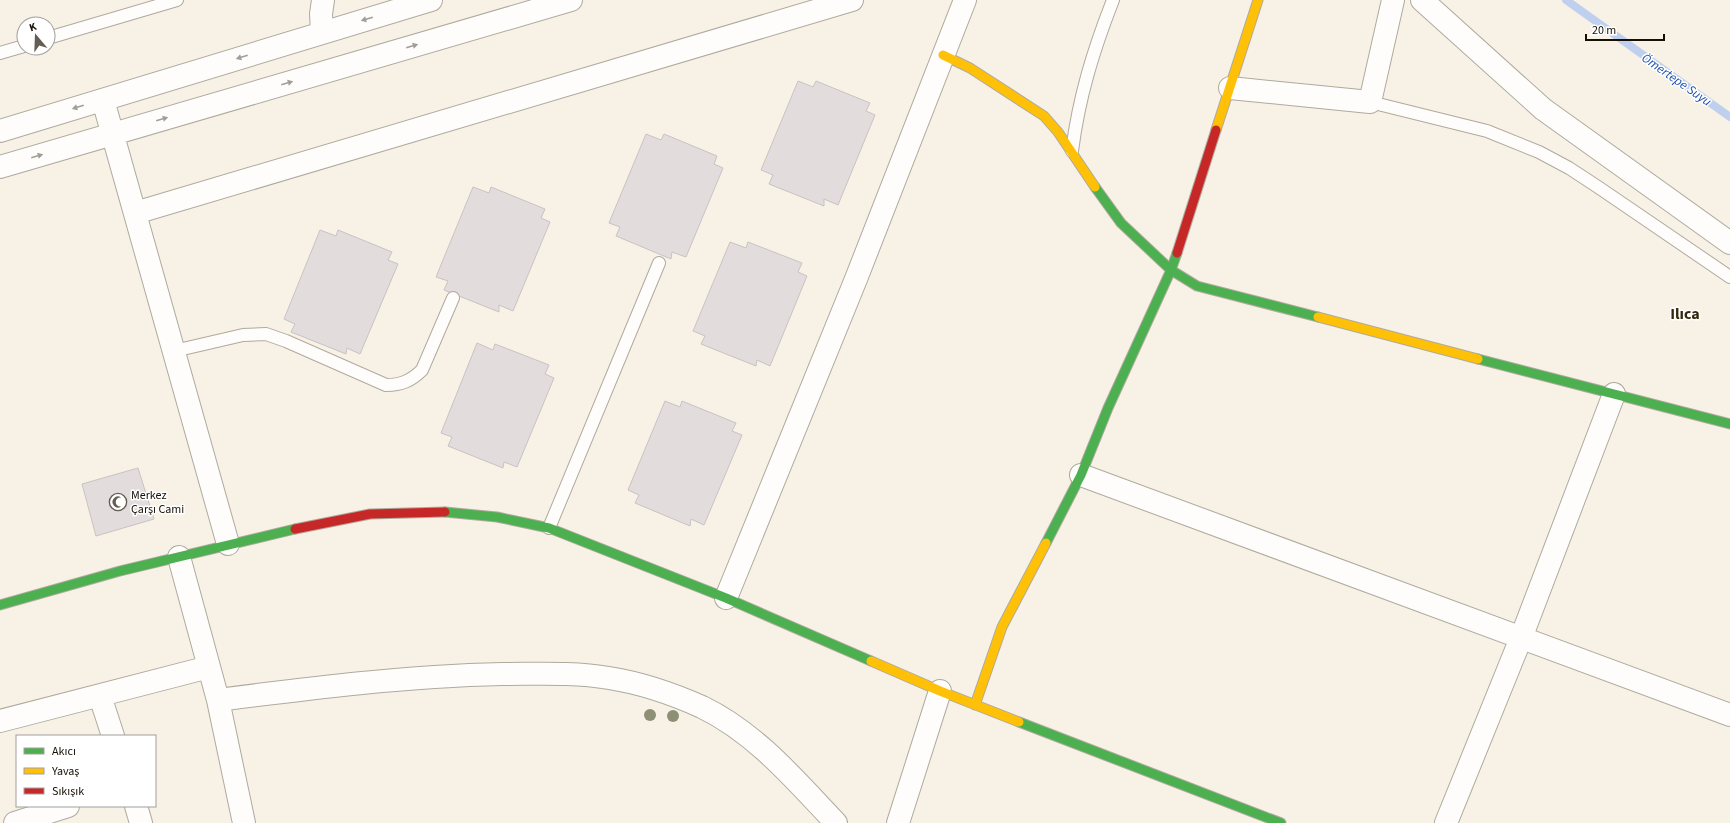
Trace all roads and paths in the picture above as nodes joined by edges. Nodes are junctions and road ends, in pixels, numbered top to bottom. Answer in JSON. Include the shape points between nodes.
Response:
{"nodes":[{"id":1,"x":177,"y":0,"type":"edge"},
{"id":2,"x":323,"y":0,"type":"edge"},
{"id":3,"x":431,"y":0,"type":"edge"},
{"id":4,"x":571,"y":0,"type":"edge"},
{"id":5,"x":852,"y":0,"type":"edge"},
{"id":6,"x":965,"y":0,"type":"edge"},
{"id":7,"x":1113,"y":0,"type":"edge"},
{"id":8,"x":1258,"y":0,"type":"edge"},
{"id":9,"x":1393,"y":0,"type":"edge"},
{"id":10,"x":1422,"y":0,"type":"edge"},
{"id":11,"x":322,"y":32,"type":"junction"},
{"id":12,"x":56,"y":36,"type":"edge"},
{"id":13,"x":16,"y":48,"type":"edge"},
{"id":14,"x":0,"y":53,"type":"edge"},
{"id":15,"x":943,"y":55,"type":"junction"},
{"id":16,"x":1230,"y":88,"type":"junction"},
{"id":17,"x":103,"y":100,"type":"junction"},
{"id":18,"x":1370,"y":102,"type":"junction"},
{"id":19,"x":0,"y":131,"type":"edge"},
{"id":20,"x":112,"y":134,"type":"junction"},
{"id":21,"x":1072,"y":151,"type":"junction"},
{"id":22,"x":0,"y":167,"type":"edge"},
{"id":23,"x":135,"y":214,"type":"junction"},
{"id":24,"x":1730,"y":243,"type":"edge"},
{"id":25,"x":659,"y":263,"type":"dead end"},
{"id":26,"x":1171,"y":270,"type":"junction"},
{"id":27,"x":1730,"y":277,"type":"edge"},
{"id":28,"x":453,"y":298,"type":"dead end"},
{"id":29,"x":174,"y":351,"type":"junction"},
{"id":30,"x":1614,"y":394,"type":"junction"},
{"id":31,"x":1730,"y":424,"type":"edge"},
{"id":32,"x":1081,"y":475,"type":"junction"},
{"id":33,"x":549,"y":528,"type":"junction"},
{"id":34,"x":228,"y":544,"type":"junction"},
{"id":35,"x":180,"y":556,"type":"junction"},
{"id":36,"x":726,"y":598,"type":"junction"},
{"id":37,"x":0,"y":605,"type":"edge"},
{"id":38,"x":1520,"y":638,"type":"junction"},
{"id":39,"x":209,"y":667,"type":"junction"},
{"id":40,"x":940,"y":691,"type":"junction"},
{"id":41,"x":100,"y":696,"type":"junction"},
{"id":42,"x":218,"y":700,"type":"junction"},
{"id":43,"x":975,"y":705,"type":"junction"},
{"id":44,"x":1730,"y":715,"type":"edge"},
{"id":45,"x":0,"y":721,"type":"edge"},
{"id":46,"x":113,"y":735,"type":"edge"},
{"id":47,"x":65,"y":807,"type":"edge"},
{"id":48,"x":136,"y":807,"type":"edge"},
{"id":49,"x":15,"y":823,"type":"edge"},
{"id":50,"x":141,"y":823,"type":"edge"},
{"id":51,"x":244,"y":823,"type":"edge"},
{"id":52,"x":836,"y":823,"type":"edge"},
{"id":53,"x":898,"y":823,"type":"edge"},
{"id":54,"x":1281,"y":823,"type":"edge"},
{"id":55,"x":1446,"y":823,"type":"edge"}],
"edges":[{"from":1,"to":12,"type":"lane"},
{"from":2,"to":11,"type":"street"},
{"from":3,"to":11,"type":"street","one_way":true},
{"from":20,"to":4,"type":"street","one_way":true},
{"from":5,"to":23,"type":"street"},
{"from":6,"to":15,"type":"street"},
{"from":7,"to":21,"type":"lane","via":[[1083,86]]},
{"from":8,"to":16,"type":"street"},
{"from":9,"to":18,"type":"street"},
{"from":10,"to":24,"type":"street","via":[[1543,109]]},
{"from":11,"to":17,"type":"street","one_way":true},
{"from":13,"to":14,"type":"lane"},
{"from":15,"to":21,"type":"street","via":[[970,68],[1044,116]]},
{"from":15,"to":36,"type":"street","via":[[856,279]]},
{"from":16,"to":18,"type":"street"},
{"from":16,"to":26,"type":"street"},
{"from":17,"to":19,"type":"street","one_way":true},
{"from":17,"to":20,"type":"street"},
{"from":18,"to":27,"type":"lane","via":[[1487,131],[1539,152],[1598,186]]},
{"from":22,"to":20,"type":"street","one_way":true},
{"from":20,"to":23,"type":"street"},
{"from":21,"to":26,"type":"street","via":[[1121,223]]},
{"from":23,"to":29,"type":"street"},
{"from":25,"to":33,"type":"lane"},
{"from":26,"to":30,"type":"street","via":[[1197,286]]},
{"from":26,"to":32,"type":"street","via":[[1108,408]]},
{"from":28,"to":29,"type":"lane","via":[[422,370],[414,378],[396,385],[386,385],[286,340],[266,334],[242,335]]},
{"from":29,"to":34,"type":"street"},
{"from":30,"to":31,"type":"street"},
{"from":30,"to":38,"type":"street"},
{"from":32,"to":38,"type":"street"},
{"from":32,"to":43,"type":"street","via":[[1002,627]]},
{"from":33,"to":34,"type":"street","via":[[496,517],[439,512],[370,514],[293,528]]},
{"from":33,"to":36,"type":"street"},
{"from":34,"to":35,"type":"street"},
{"from":35,"to":37,"type":"street"},
{"from":35,"to":39,"type":"street"},
{"from":36,"to":40,"type":"street"},
{"from":38,"to":44,"type":"street"},
{"from":38,"to":55,"type":"street"},
{"from":39,"to":41,"type":"street"},
{"from":39,"to":42,"type":"street"},
{"from":40,"to":43,"type":"street"},
{"from":40,"to":53,"type":"street"},
{"from":41,"to":45,"type":"street"},
{"from":41,"to":46,"type":"street"},
{"from":42,"to":51,"type":"street"},
{"from":42,"to":52,"type":"street","via":[[371,681],[462,675],[551,673],[609,678],[651,687],[703,708],[740,731],[781,766]]},
{"from":43,"to":54,"type":"street"},
{"from":47,"to":49,"type":"street"},
{"from":48,"to":50,"type":"street"}]}
